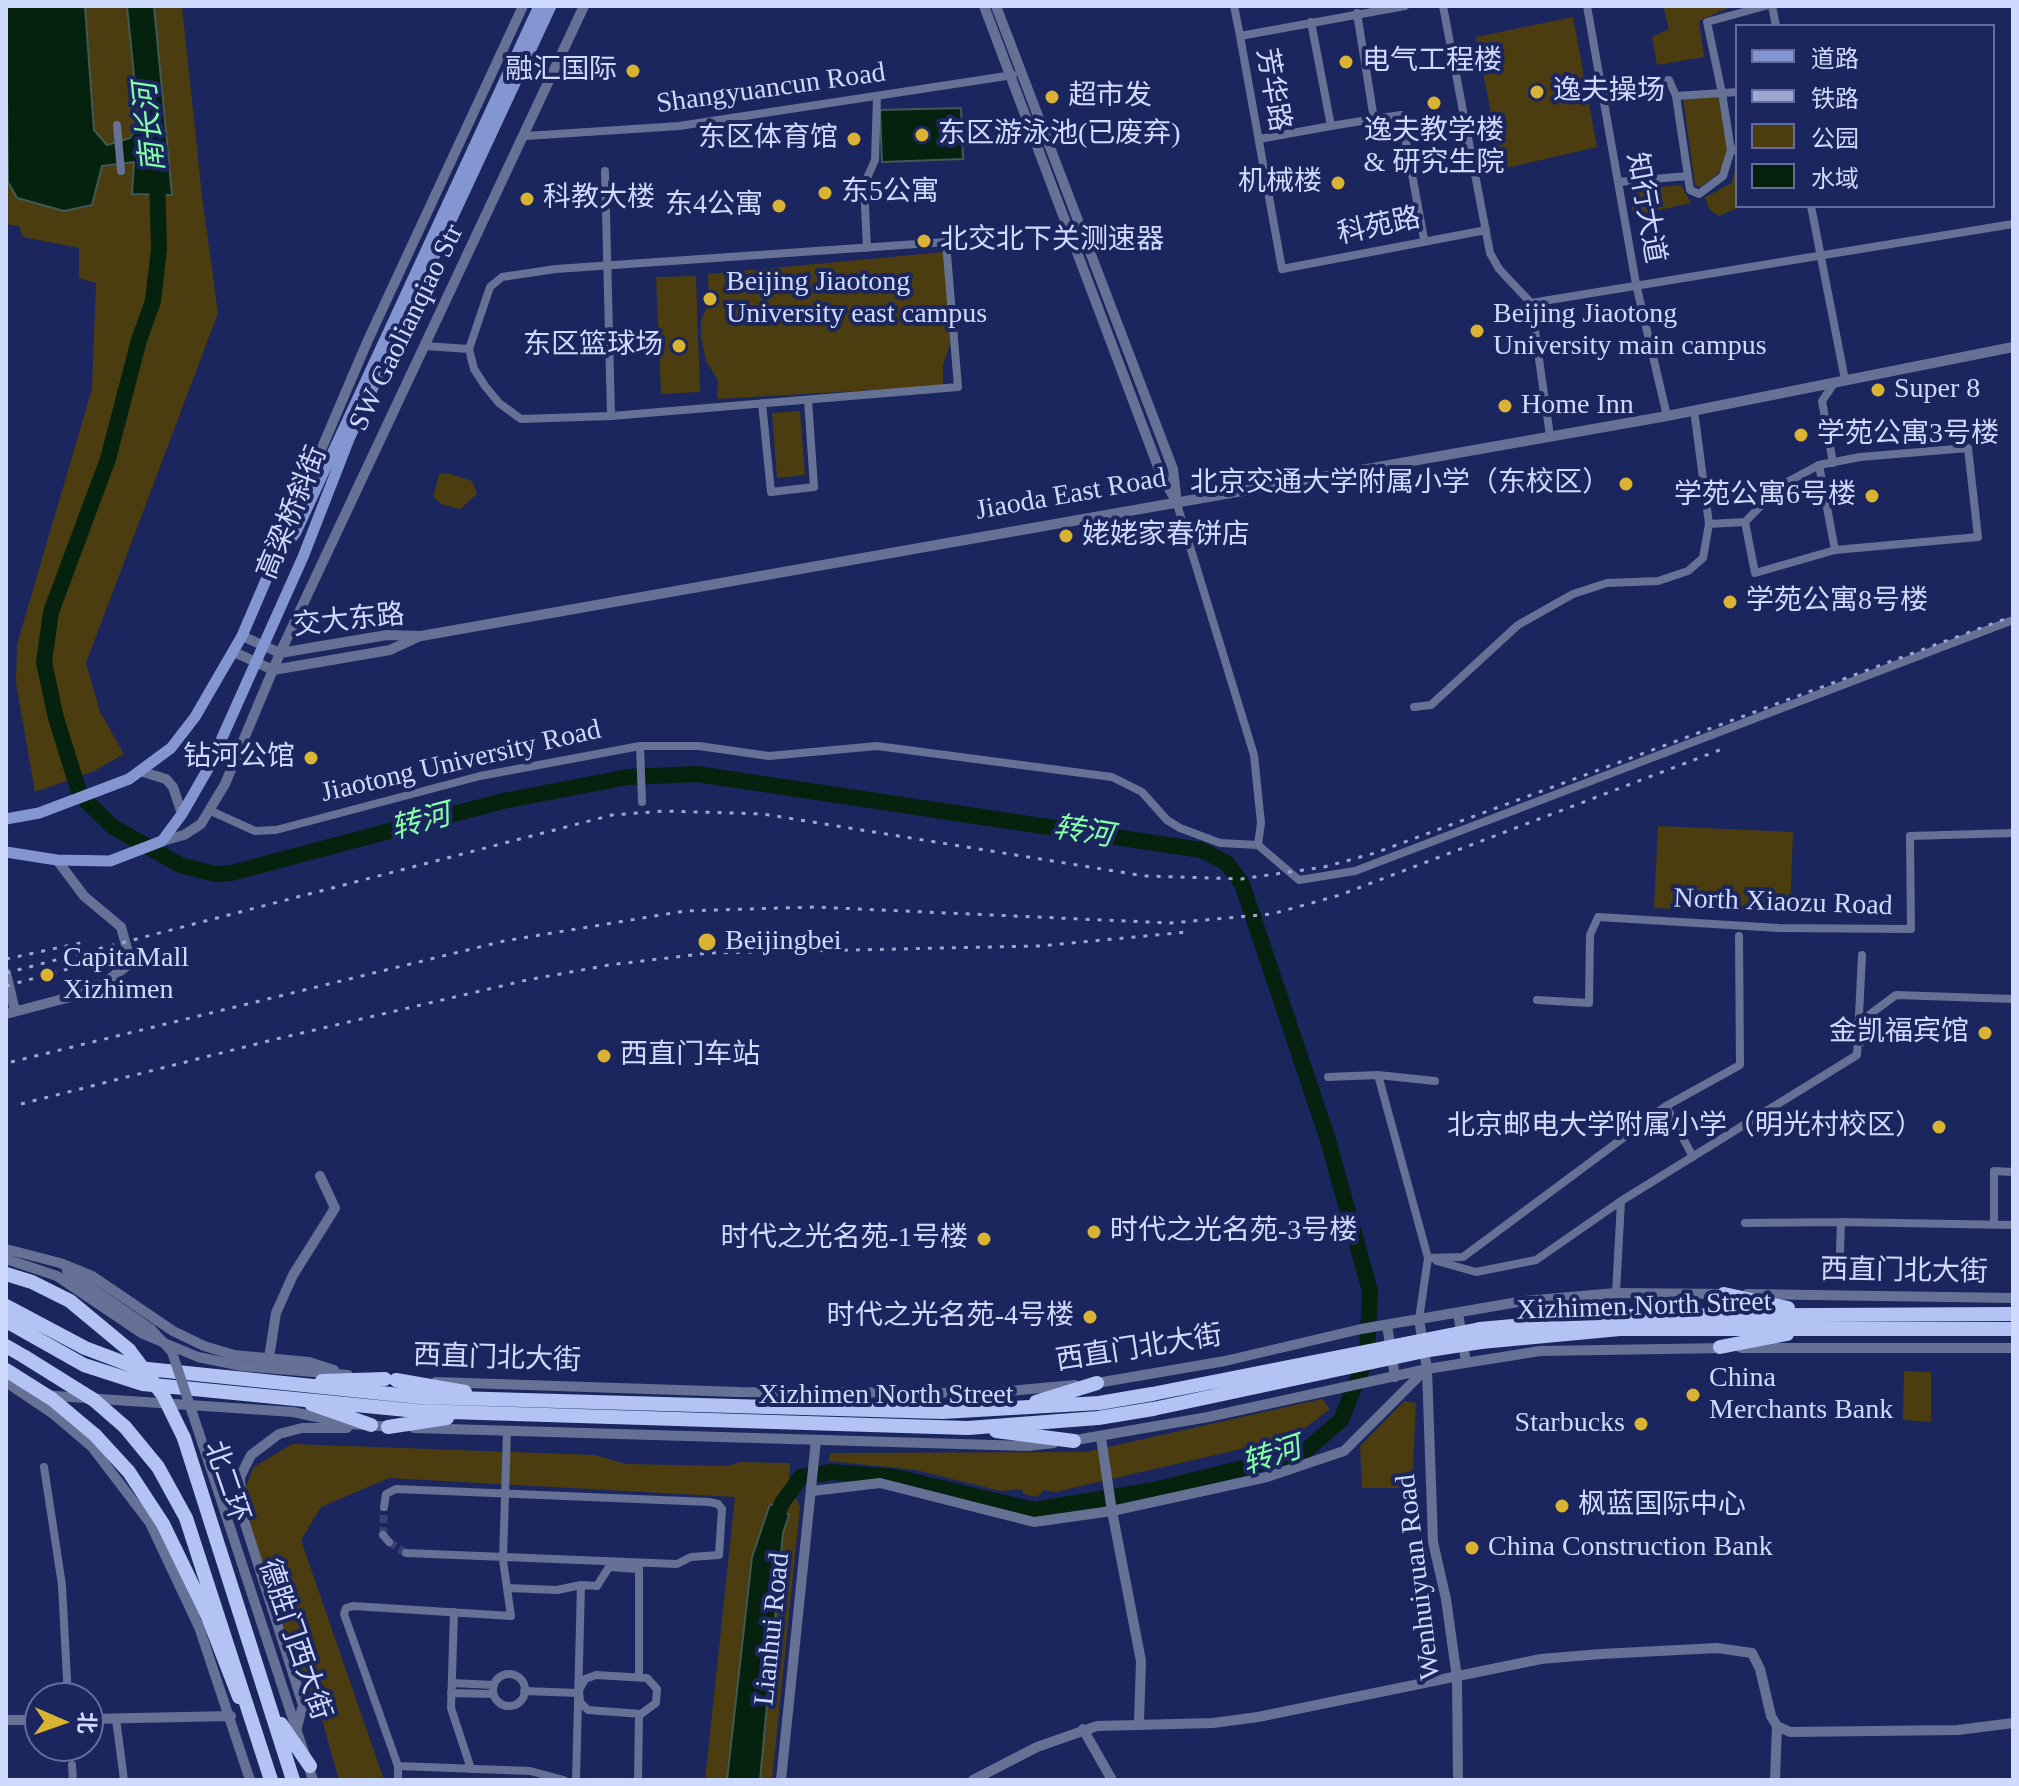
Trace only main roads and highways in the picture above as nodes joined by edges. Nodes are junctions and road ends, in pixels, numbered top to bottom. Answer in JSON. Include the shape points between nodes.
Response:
{"nodes":[{"id":1,"x":539,"y":6,"type":"edge"},
{"id":2,"x":551,"y":6,"type":"edge"},
{"id":3,"x":6,"y":819,"type":"edge"},
{"id":4,"x":6,"y":852,"type":"edge"},
{"id":5,"x":7,"y":1274,"type":"edge"},
{"id":6,"x":1724,"y":1294,"type":"road end"},
{"id":7,"x":6,"y":1306,"type":"edge"},
{"id":8,"x":1812,"y":1313,"type":"junction"},
{"id":9,"x":6,"y":1321,"type":"edge"},
{"id":10,"x":2011,"y":1321,"type":"edge"},
{"id":11,"x":1819,"y":1328,"type":"junction"},
{"id":12,"x":1481,"y":1335,"type":"junction"},
{"id":13,"x":6,"y":1346,"type":"edge"},
{"id":14,"x":1720,"y":1347,"type":"road end"},
{"id":15,"x":6,"y":1370,"type":"edge"},
{"id":16,"x":290,"y":1383,"type":"junction"},
{"id":17,"x":1097,"y":1383,"type":"road end"},
{"id":18,"x":501,"y":1398,"type":"junction"},
{"id":19,"x":296,"y":1399,"type":"junction"},
{"id":20,"x":1153,"y":1401,"type":"junction"},
{"id":21,"x":1007,"y":1410,"type":"junction"},
{"id":22,"x":484,"y":1414,"type":"junction"},
{"id":23,"x":371,"y":1425,"type":"road end"},
{"id":24,"x":388,"y":1427,"type":"road end"},
{"id":25,"x":968,"y":1428,"type":"junction"},
{"id":26,"x":1074,"y":1441,"type":"road end"},
{"id":27,"x":251,"y":1713,"type":"junction"},
{"id":28,"x":275,"y":1715,"type":"junction"},
{"id":29,"x":312,"y":1773,"type":"edge"},
{"id":30,"x":271,"y":1780,"type":"edge"},
{"id":31,"x":293,"y":1780,"type":"edge"}],
"edges":[{"from":1,"to":3,"type":"main road","name":"高梁桥斜街","via":[[296,532],[275,559],[234,652],[195,717],[171,748],[129,779],[39,813]]},
{"from":2,"to":4,"type":"main road","name":"高梁桥斜街","via":[[349,439],[303,557],[209,767],[182,814],[162,841],[110,861]]},
{"from":5,"to":28,"type":"highway","name":"北二环","bridge":true,"via":[[70,1301],[129,1350],[191,1436]]},
{"from":6,"to":8,"type":"highway"},
{"from":7,"to":16,"type":"highway","name":"Xizhimen North Street","via":[[80,1346],[138,1368]]},
{"from":8,"to":10,"type":"highway","name":"Xizhimen North Street"},
{"from":8,"to":12,"type":"highway","name":"Xizhimen North Street","via":[[1621,1316]]},
{"from":9,"to":19,"type":"highway","name":"Xizhimen North Street","via":[[72,1359],[127,1380]]},
{"from":10,"to":11,"type":"highway","name":"Xizhimen North Street"},
{"from":11,"to":12,"type":"highway","name":"Xizhimen North Street"},
{"from":11,"to":14,"type":"highway"},
{"from":12,"to":20,"type":"highway","name":"Xizhimen North Street","bridge":true,"via":[[1429,1350]]},
{"from":13,"to":27,"type":"highway","name":"北二环","bridge":true,"via":[[88,1396],[125,1427],[158,1467],[184,1513]]},
{"from":15,"to":27,"type":"highway","bridge":true,"via":[[52,1399],[129,1472],[163,1524],[211,1623],[232,1686]]},
{"from":16,"to":18,"type":"highway","name":"Xizhimen North Street","via":[[426,1397]]},
{"from":16,"to":18,"type":"highway","via":[[391,1380]]},
{"from":17,"to":21,"type":"highway"},
{"from":18,"to":21,"type":"highway","name":"Xizhimen North Street"},
{"from":19,"to":22,"type":"highway","name":"Xizhimen North Street"},
{"from":19,"to":23,"type":"highway"},
{"from":20,"to":21,"type":"highway","name":"Xizhimen North Street"},
{"from":20,"to":25,"type":"highway","name":"Xizhimen North Street","via":[[1098,1418]]},
{"from":22,"to":24,"type":"highway"},
{"from":22,"to":25,"type":"highway","name":"Xizhimen North Street"},
{"from":25,"to":26,"type":"highway"},
{"from":27,"to":30,"type":"highway","name":"北二环"},
{"from":28,"to":29,"type":"highway"},
{"from":28,"to":31,"type":"highway","name":"北二环"}]}
